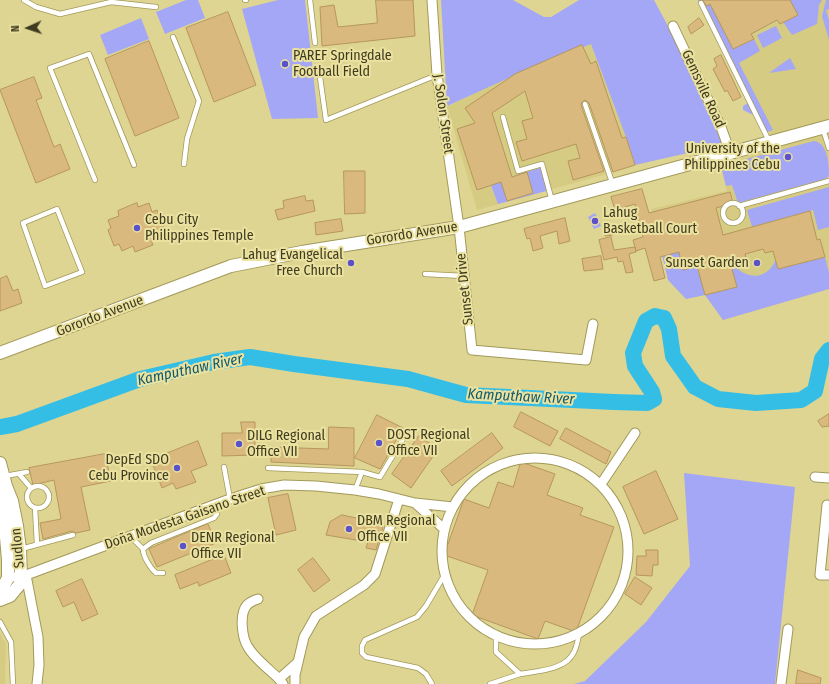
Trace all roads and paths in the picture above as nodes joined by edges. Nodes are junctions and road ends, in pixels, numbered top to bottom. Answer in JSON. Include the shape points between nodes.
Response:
{"nodes":[{"id":1,"x":24,"y":0,"type":"edge"},
{"id":2,"x":310,"y":0,"type":"edge"},
{"id":3,"x":432,"y":0,"type":"edge"},
{"id":4,"x":702,"y":3,"type":"dead end"},
{"id":5,"x":156,"y":7,"type":"dead end"},
{"id":6,"x":673,"y":26,"type":"dead end"},
{"id":7,"x":173,"y":37,"type":"dead end"},
{"id":8,"x":316,"y":43,"type":"dead end"},
{"id":9,"x":319,"y":70,"type":"dead end"},
{"id":10,"x":437,"y":75,"type":"junction"},
{"id":11,"x":585,"y":104,"type":"dead end"},
{"id":12,"x":503,"y":117,"type":"dead end"},
{"id":13,"x":826,"y":127,"type":"edge"},
{"id":14,"x":769,"y":142,"type":"junction"},
{"id":15,"x":829,"y":148,"type":"edge"},
{"id":16,"x":730,"y":152,"type":"junction"},
{"id":17,"x":184,"y":164,"type":"dead end"},
{"id":18,"x":134,"y":165,"type":"dead end"},
{"id":19,"x":95,"y":180,"type":"dead end"},
{"id":20,"x":829,"y":181,"type":"edge"},
{"id":21,"x":613,"y":185,"type":"junction"},
{"id":22,"x":552,"y":201,"type":"junction"},
{"id":23,"x":739,"y":206,"type":"junction"},
{"id":24,"x":459,"y":227,"type":"junction"},
{"id":25,"x":82,"y":272,"type":"joint"},
{"id":26,"x":425,"y":274,"type":"dead end"},
{"id":27,"x":464,"y":276,"type":"junction"},
{"id":28,"x":593,"y":324,"type":"dead end"},
{"id":29,"x":0,"y":353,"type":"edge"},
{"id":30,"x":407,"y":432,"type":"dead end"},
{"id":31,"x":635,"y":433,"type":"dead end"},
{"id":32,"x":0,"y":464,"type":"edge"},
{"id":33,"x":224,"y":467,"type":"dead end"},
{"id":34,"x":268,"y":468,"type":"dead end"},
{"id":35,"x":27,"y":472,"type":"dead end"},
{"id":36,"x":362,"y":472,"type":"junction"},
{"id":37,"x":19,"y":474,"type":"junction"},
{"id":38,"x":815,"y":477,"type":"dead end"},
{"id":39,"x":829,"y":478,"type":"edge"},
{"id":40,"x":4,"y":481,"type":"junction"},
{"id":41,"x":601,"y":484,"type":"junction"},
{"id":42,"x":31,"y":488,"type":"junction"},
{"id":43,"x":355,"y":490,"type":"junction"},
{"id":44,"x":230,"y":499,"type":"junction"},
{"id":45,"x":400,"y":499,"type":"junction"},
{"id":46,"x":415,"y":503,"type":"junction"},
{"id":47,"x":213,"y":506,"type":"junction"},
{"id":48,"x":829,"y":506,"type":"edge"},
{"id":49,"x":453,"y":507,"type":"junction"},
{"id":50,"x":35,"y":508,"type":"junction"},
{"id":51,"x":444,"y":529,"type":"junction"},
{"id":52,"x":73,"y":534,"type":"dead end"},
{"id":53,"x":132,"y":536,"type":"junction"},
{"id":54,"x":37,"y":544,"type":"junction"},
{"id":55,"x":20,"y":549,"type":"junction"},
{"id":56,"x":143,"y":549,"type":"junction"},
{"id":57,"x":163,"y":573,"type":"dead end"},
{"id":58,"x":445,"y":574,"type":"junction"},
{"id":59,"x":829,"y":575,"type":"edge"},
{"id":60,"x":23,"y":576,"type":"junction"},
{"id":61,"x":8,"y":578,"type":"junction"},
{"id":62,"x":0,"y":596,"type":"edge"},
{"id":63,"x":258,"y":599,"type":"dead end"},
{"id":64,"x":0,"y":600,"type":"edge"},
{"id":65,"x":0,"y":622,"type":"edge"},
{"id":66,"x":788,"y":629,"type":"dead end"},
{"id":67,"x":579,"y":634,"type":"junction"},
{"id":68,"x":496,"y":636,"type":"junction"},
{"id":69,"x":298,"y":662,"type":"junction"},
{"id":70,"x":520,"y":674,"type":"junction"},
{"id":71,"x":281,"y":681,"type":"edge"},
{"id":72,"x":13,"y":684,"type":"edge"},
{"id":73,"x":37,"y":684,"type":"edge"},
{"id":74,"x":295,"y":684,"type":"edge"},
{"id":75,"x":432,"y":684,"type":"edge"},
{"id":76,"x":490,"y":684,"type":"edge"},
{"id":77,"x":781,"y":684,"type":"edge"}],
"edges":[{"from":1,"to":5,"type":"lane","via":[[36,7],[60,14],[111,2]]},
{"from":2,"to":8,"type":"lane"},
{"from":3,"to":10,"type":"street","name":"J. Solon Street"},
{"from":4,"to":14,"type":"lane"},
{"from":6,"to":16,"type":"street","name":"Gemsvile Road","via":[[721,127]]},
{"from":7,"to":17,"type":"lane","via":[[198,100],[187,139]]},
{"from":9,"to":10,"type":"lane","via":[[326,120]]},
{"from":10,"to":24,"type":"street","name":"J. Solon Street"},
{"from":11,"to":21,"type":"lane"},
{"from":12,"to":22,"type":"lane","via":[[518,171],[542,164]]},
{"from":13,"to":14,"type":"main road","name":"Gorordo Avenue"},
{"from":13,"to":15,"type":"lane"},
{"from":14,"to":16,"type":"main road","name":"Gorordo Avenue"},
{"from":16,"to":21,"type":"main road","name":"Gorordo Avenue"},
{"from":18,"to":19,"type":"lane","via":[[89,54],[50,68]]},
{"from":20,"to":23,"type":"lane"},
{"from":21,"to":22,"type":"main road","name":"Gorordo Avenue"},
{"from":22,"to":24,"type":"main road","name":"Gorordo Avenue"},
{"from":23,"to":23,"type":"lane","via":[[726,206],[723,212],[726,221],[736,223],[741,219],[743,213]]},
{"from":24,"to":27,"type":"street","name":"Sunset Drive"},
{"from":24,"to":29,"type":"main road","name":"Gorordo Avenue","via":[[231,266]]},
{"from":25,"to":25,"type":"lane","via":[[45,286],[23,223],[57,209]]},
{"from":26,"to":27,"type":"lane"},
{"from":27,"to":28,"type":"street","name":"Sunset Drive","via":[[472,350],[586,360]]},
{"from":30,"to":36,"type":"lane","via":[[380,477]]},
{"from":31,"to":41,"type":"street"},
{"from":32,"to":40,"type":"main road","name":"Sudlon"},
{"from":33,"to":44,"type":"lane"},
{"from":34,"to":36,"type":"lane"},
{"from":35,"to":37,"type":"lane"},
{"from":36,"to":43,"type":"lane"},
{"from":37,"to":40,"type":"lane"},
{"from":37,"to":42,"type":"lane"},
{"from":38,"to":39,"type":"street"},
{"from":40,"to":55,"type":"main road","name":"Sudlon","via":[[12,501]]},
{"from":40,"to":61,"type":"main road","name":"Sudlon","via":[[2,503]]},
{"from":41,"to":49,"type":"street","via":[[588,473],[568,463],[547,458],[524,458],[502,463],[482,473],[466,488]]},
{"from":41,"to":67,"type":"street","via":[[612,497],[622,517],[628,539],[628,562],[623,584],[612,604],[598,620]]},
{"from":42,"to":50,"type":"lane","via":[[27,496],[29,504]]},
{"from":42,"to":50,"type":"lane","via":[[44,487],[50,498],[47,505]]},
{"from":43,"to":44,"type":"street","name":"Doña Modesta Gaisano Street","via":[[284,485]]},
{"from":43,"to":45,"type":"street","name":"Doña Modesta Gaisano Street"},
{"from":44,"to":47,"type":"street","name":"Doña Modesta Gaisano Street"},
{"from":45,"to":46,"type":"street","name":"Doña Modesta Gaisano Street"},
{"from":45,"to":69,"type":"street","via":[[375,574],[364,585],[316,616],[304,637]]},
{"from":46,"to":49,"type":"street","name":"Doña Modesta Gaisano Street"},
{"from":46,"to":51,"type":"street","name":"Doña Modesta Gaisano Street"},
{"from":47,"to":53,"type":"street","name":"Doña Modesta Gaisano Street"},
{"from":47,"to":56,"type":"lane","via":[[217,514],[214,518]]},
{"from":48,"to":59,"type":"street","via":[[827,505],[820,575]]},
{"from":49,"to":51,"type":"street"},
{"from":50,"to":54,"type":"lane"},
{"from":51,"to":58,"type":"street","via":[[442,552]]},
{"from":52,"to":54,"type":"lane"},
{"from":53,"to":56,"type":"lane"},
{"from":53,"to":60,"type":"street","name":"Doña Modesta Gaisano Street"},
{"from":54,"to":55,"type":"lane"},
{"from":55,"to":60,"type":"main road","name":"Sudlon"},
{"from":56,"to":57,"type":"lane","via":[[152,570]]},
{"from":58,"to":68,"type":"street","via":[[453,595],[466,614]]},
{"from":58,"to":75,"type":"lane","via":[[417,617],[372,636],[365,640],[362,646],[362,653],[366,657],[418,668],[426,674]]},
{"from":60,"to":61,"type":"street","name":"Doña Modesta Gaisano Street"},
{"from":60,"to":64,"type":"main road","name":"Sudlon","via":[[10,596]]},
{"from":60,"to":73,"type":"street","via":[[38,637]]},
{"from":61,"to":62,"type":"main road","name":"Sudlon"},
{"from":63,"to":71,"type":"street","via":[[247,605],[244,610],[243,634],[248,647]]},
{"from":65,"to":72,"type":"lane","via":[[12,642]]},
{"from":66,"to":77,"type":"street"},
{"from":67,"to":68,"type":"street","via":[[558,642],[536,644],[514,642]]},
{"from":67,"to":70,"type":"lane","via":[[575,651],[565,663]]},
{"from":68,"to":70,"type":"lane","via":[[496,652]]},
{"from":69,"to":71,"type":"street"},
{"from":69,"to":74,"type":"street"},
{"from":70,"to":76,"type":"lane"}]}
